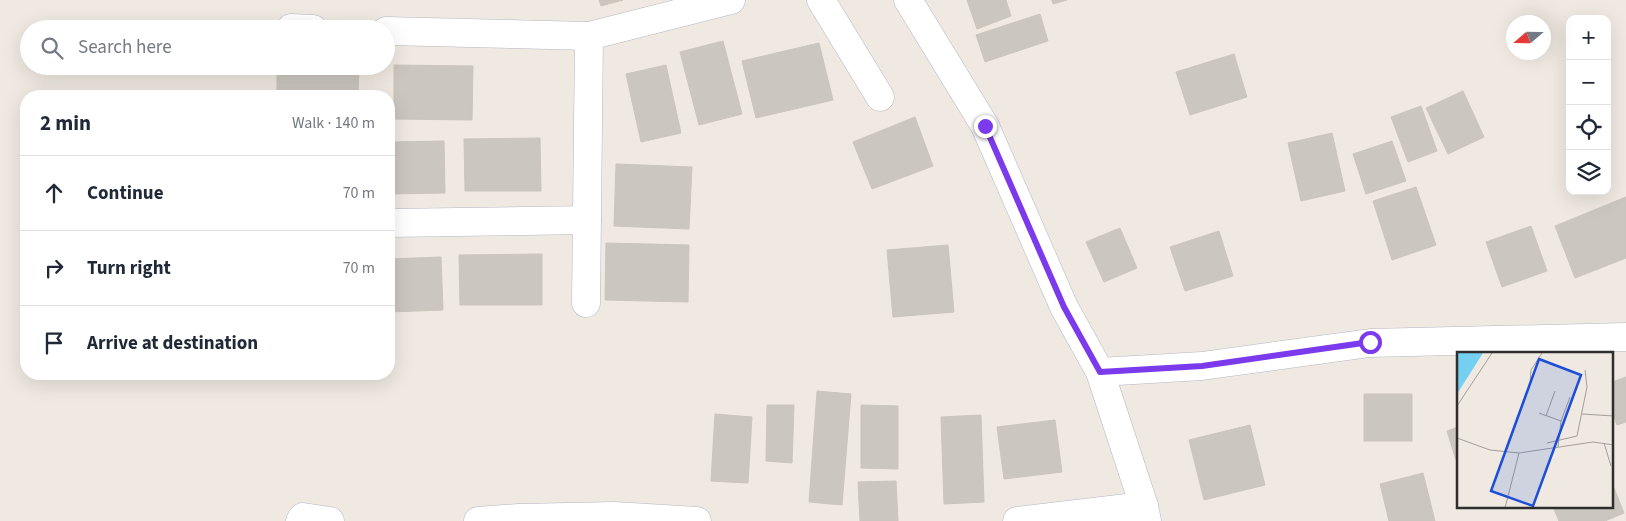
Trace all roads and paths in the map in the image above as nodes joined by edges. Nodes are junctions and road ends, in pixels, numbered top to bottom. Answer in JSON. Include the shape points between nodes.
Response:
{"nodes":[{"id":1,"x":731,"y":0,"type":"edge"},
{"id":2,"x":821,"y":0,"type":"edge"},
{"id":3,"x":908,"y":0,"type":"edge"},
{"id":4,"x":395,"y":31,"type":"edge"},
{"id":5,"x":589,"y":36,"type":"junction"},
{"id":6,"x":880,"y":97,"type":"dead end"},
{"id":7,"x":587,"y":220,"type":"junction"},
{"id":8,"x":395,"y":223,"type":"edge"},
{"id":9,"x":586,"y":303,"type":"dead end"},
{"id":10,"x":1626,"y":337,"type":"edge"},
{"id":11,"x":1100,"y":372,"type":"junction"},
{"id":12,"x":1146,"y":513,"type":"edge"},
{"id":13,"x":300,"y":521,"type":"edge"},
{"id":14,"x":330,"y":521,"type":"edge"},
{"id":15,"x":478,"y":521,"type":"edge"},
{"id":16,"x":697,"y":521,"type":"edge"},
{"id":17,"x":1017,"y":521,"type":"edge"}],
"edges":[{"from":1,"to":5,"type":"street"},
{"from":2,"to":6,"type":"street"},
{"from":3,"to":11,"type":"street","via":[[985,126],[1064,307]]},
{"from":4,"to":5,"type":"street"},
{"from":5,"to":7,"type":"street"},
{"from":7,"to":8,"type":"street"},
{"from":7,"to":9,"type":"street"},
{"from":10,"to":11,"type":"street","via":[[1370,342],[1202,366]]},
{"from":11,"to":12,"type":"street"},
{"from":12,"to":17,"type":"street"},
{"from":13,"to":14,"type":"street","via":[[302,517]]},
{"from":15,"to":16,"type":"street","via":[[614,516]]}]}
